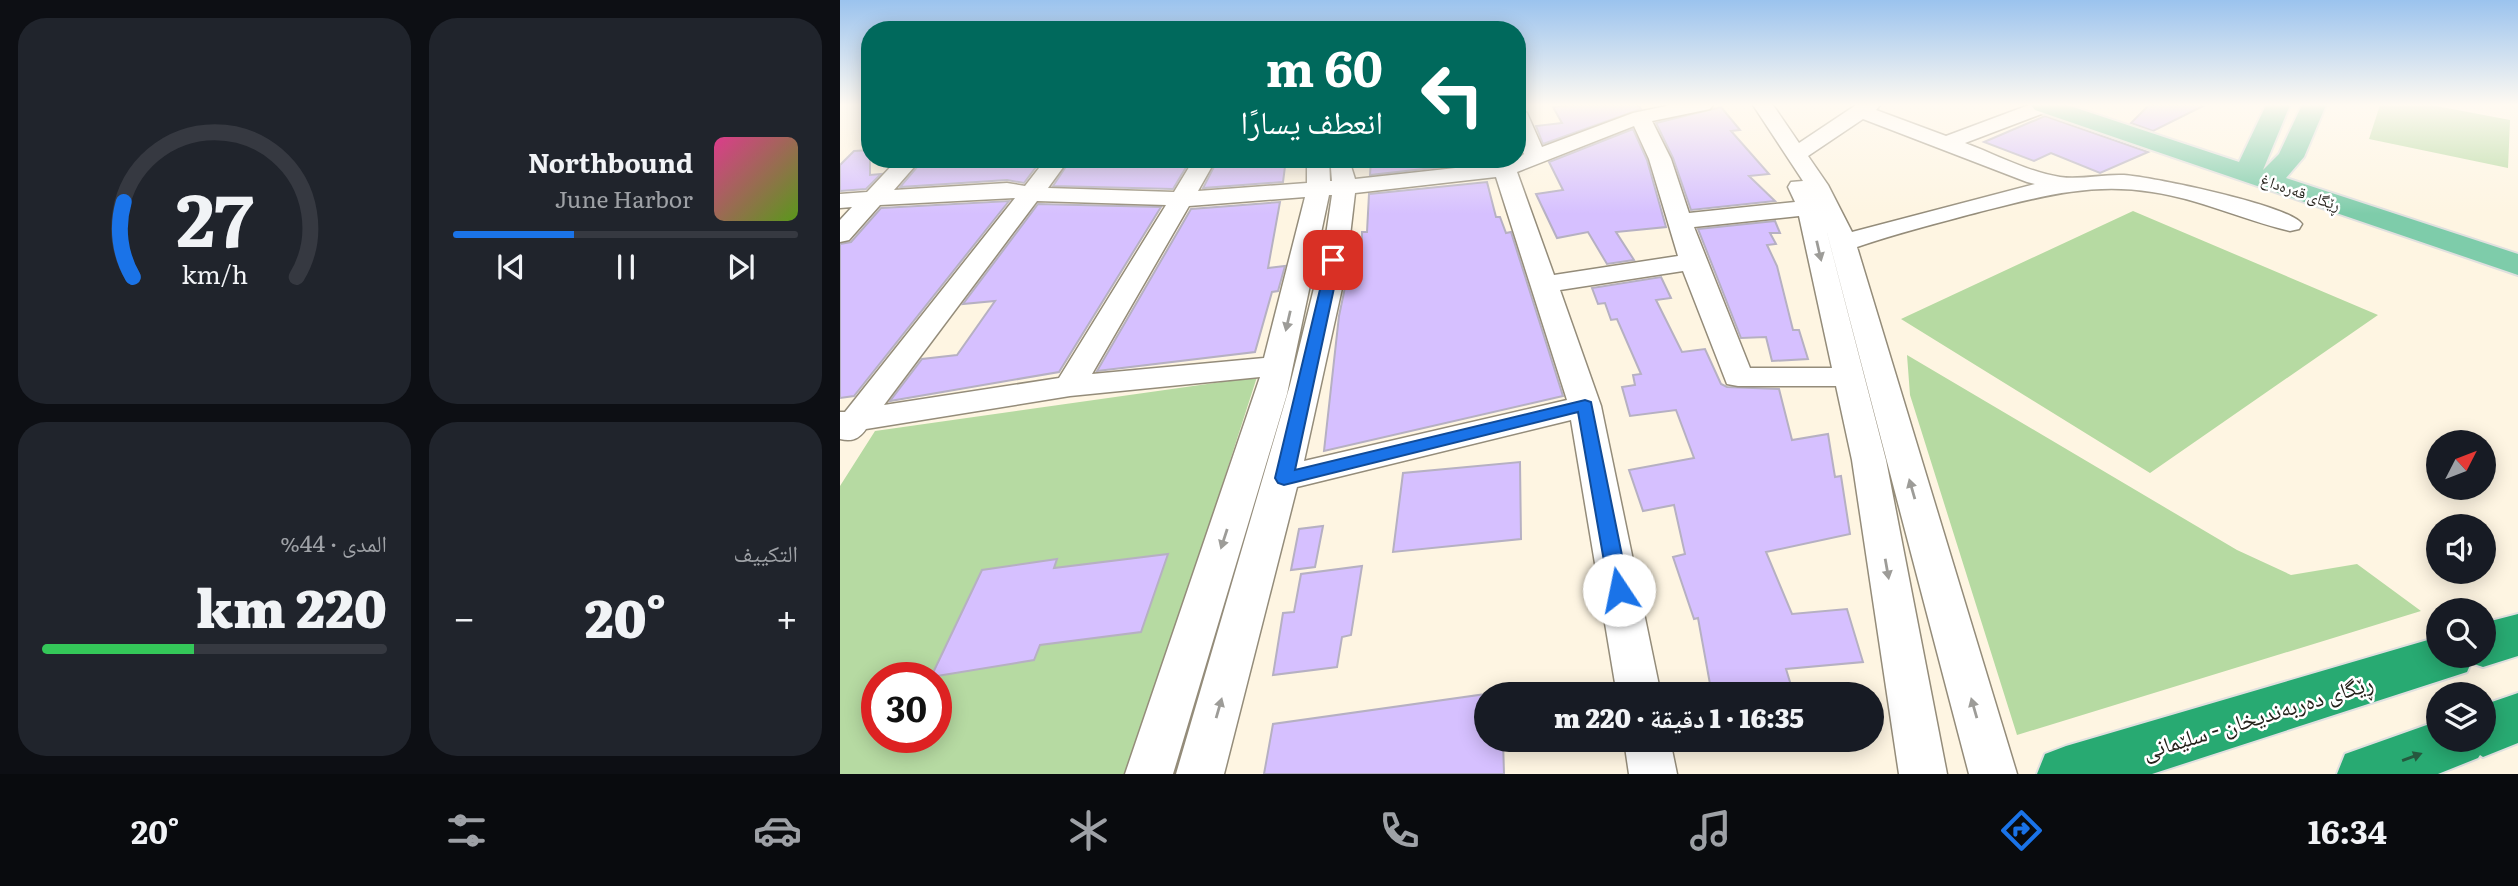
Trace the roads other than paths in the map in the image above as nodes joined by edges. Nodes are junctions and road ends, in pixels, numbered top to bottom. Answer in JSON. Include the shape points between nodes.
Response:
{"nodes":[{"id":1,"x":1529,"y":141,"type":"edge"},
{"id":2,"x":1577,"y":141,"type":"edge"},
{"id":3,"x":1651,"y":141,"type":"edge"},
{"id":4,"x":1767,"y":141,"type":"edge"},
{"id":5,"x":1787,"y":141,"type":"edge"},
{"id":6,"x":1815,"y":141,"type":"edge"},
{"id":7,"x":1942,"y":141,"type":"edge"},
{"id":8,"x":1951,"y":141,"type":"edge"},
{"id":9,"x":2164,"y":141,"type":"edge"},
{"id":10,"x":2180,"y":141,"type":"edge"},
{"id":11,"x":2268,"y":141,"type":"edge"},
{"id":12,"x":2299,"y":141,"type":"edge"},
{"id":13,"x":1946,"y":143,"type":"junction"},
{"id":14,"x":1796,"y":154,"type":"junction"},
{"id":15,"x":1536,"y":157,"type":"junction"},
{"id":16,"x":1526,"y":161,"type":"edge"},
{"id":17,"x":903,"y":168,"type":"edge"},
{"id":18,"x":1051,"y":168,"type":"edge"},
{"id":19,"x":1200,"y":168,"type":"edge"},
{"id":20,"x":1505,"y":169,"type":"joint"},
{"id":21,"x":2262,"y":170,"type":"junction"},
{"id":22,"x":1330,"y":173,"type":"edge"},
{"id":23,"x":2063,"y":184,"type":"junction"},
{"id":24,"x":1030,"y":194,"type":"junction"},
{"id":25,"x":875,"y":199,"type":"junction"},
{"id":26,"x":1183,"y":199,"type":"junction"},
{"id":27,"x":840,"y":201,"type":"edge"},
{"id":28,"x":1809,"y":208,"type":"junction"},
{"id":29,"x":1680,"y":221,"type":"junction"},
{"id":30,"x":2290,"y":224,"type":"dead end"},
{"id":31,"x":840,"y":235,"type":"edge"},
{"id":32,"x":1843,"y":243,"type":"junction"},
{"id":33,"x":2518,"y":246,"type":"edge"},
{"id":34,"x":1693,"y":262,"type":"junction"},
{"id":35,"x":2518,"y":265,"type":"edge"},
{"id":36,"x":1546,"y":284,"type":"junction"},
{"id":37,"x":1278,"y":366,"type":"junction"},
{"id":38,"x":1849,"y":377,"type":"junction"},
{"id":39,"x":1070,"y":386,"type":"junction"},
{"id":40,"x":1585,"y":405,"type":"junction"},
{"id":41,"x":845,"y":429,"type":"edge"},
{"id":42,"x":1284,"y":478,"type":"junction"},
{"id":43,"x":2518,"y":635,"type":"edge"},
{"id":44,"x":2496,"y":641,"type":"edge"},
{"id":45,"x":2426,"y":663,"type":"edge"},
{"id":46,"x":1637,"y":682,"type":"edge"},
{"id":47,"x":2518,"y":718,"type":"edge"},
{"id":48,"x":2496,"y":726,"type":"edge"},
{"id":49,"x":1649,"y":752,"type":"edge"},
{"id":50,"x":2426,"y":752,"type":"edge"},
{"id":51,"x":1149,"y":774,"type":"edge"},
{"id":52,"x":1200,"y":774,"type":"edge"},
{"id":53,"x":1653,"y":774,"type":"edge"},
{"id":54,"x":1923,"y":774,"type":"edge"},
{"id":55,"x":1993,"y":774,"type":"edge"},
{"id":56,"x":2066,"y":774,"type":"edge"},
{"id":57,"x":2366,"y":774,"type":"edge"}],
"edges":[{"from":1,"to":15,"type":"street"},
{"from":2,"to":15,"type":"street"},
{"from":3,"to":29,"type":"street"},
{"from":4,"to":28,"type":"street"},
{"from":5,"to":14,"type":"street"},
{"from":6,"to":14,"type":"street"},
{"from":7,"to":13,"type":"street"},
{"from":8,"to":13,"type":"street"},
{"from":9,"to":21,"type":"main road","name":"ڕێگای قەرەداغ"},
{"from":10,"to":21,"type":"main road","name":"ڕێگای قەرەداغ"},
{"from":11,"to":21,"type":"main road"},
{"from":12,"to":21,"type":"main road","via":[[2291,157]]},
{"from":13,"to":23,"type":"street"},
{"from":14,"to":32,"type":"street","via":[[1817,185]]},
{"from":15,"to":16,"type":"street"},
{"from":17,"to":25,"type":"street"},
{"from":18,"to":24,"type":"street"},
{"from":19,"to":26,"type":"street"},
{"from":20,"to":22,"type":"street"},
{"from":20,"to":36,"type":"street"},
{"from":21,"to":33,"type":"main road","name":"ڕێگای قەرەداغ"},
{"from":21,"to":35,"type":"main road","name":"ڕێگای قەرەداغ"},
{"from":22,"to":26,"type":"street"},
{"from":22,"to":37,"type":"street","one_way":true},
{"from":22,"to":42,"type":"street","via":[[1329,285]]},
{"from":23,"to":30,"type":"street","via":[[2142,184],[2195,192]]},
{"from":23,"to":32,"type":"street"},
{"from":24,"to":25,"type":"street","via":[[1007,190]]},
{"from":24,"to":26,"type":"street"},
{"from":24,"to":41,"type":"street"},
{"from":25,"to":27,"type":"street"},
{"from":25,"to":31,"type":"street"},
{"from":26,"to":39,"type":"street"},
{"from":28,"to":29,"type":"street"},
{"from":28,"to":38,"type":"street","one_way":true},
{"from":29,"to":34,"type":"street"},
{"from":55,"to":32,"type":"street","one_way":true},
{"from":34,"to":36,"type":"street"},
{"from":34,"to":38,"type":"street","via":[[1738,377]]},
{"from":36,"to":40,"type":"street"},
{"from":37,"to":39,"type":"street"},
{"from":37,"to":51,"type":"street","one_way":true},
{"from":38,"to":54,"type":"street","one_way":true,"via":[[1869,460]]},
{"from":39,"to":41,"type":"street"},
{"from":40,"to":42,"type":"street"},
{"from":40,"to":46,"type":"street"},
{"from":52,"to":42,"type":"street","one_way":true},
{"from":43,"to":44,"type":"highway"},
{"from":45,"to":56,"type":"highway","name":"ڕێگای دەربەندیخان - سلێمانی"},
{"from":47,"to":48,"type":"highway"},
{"from":49,"to":53,"type":"street"},
{"from":57,"to":50,"type":"highway","one_way":true}]}
